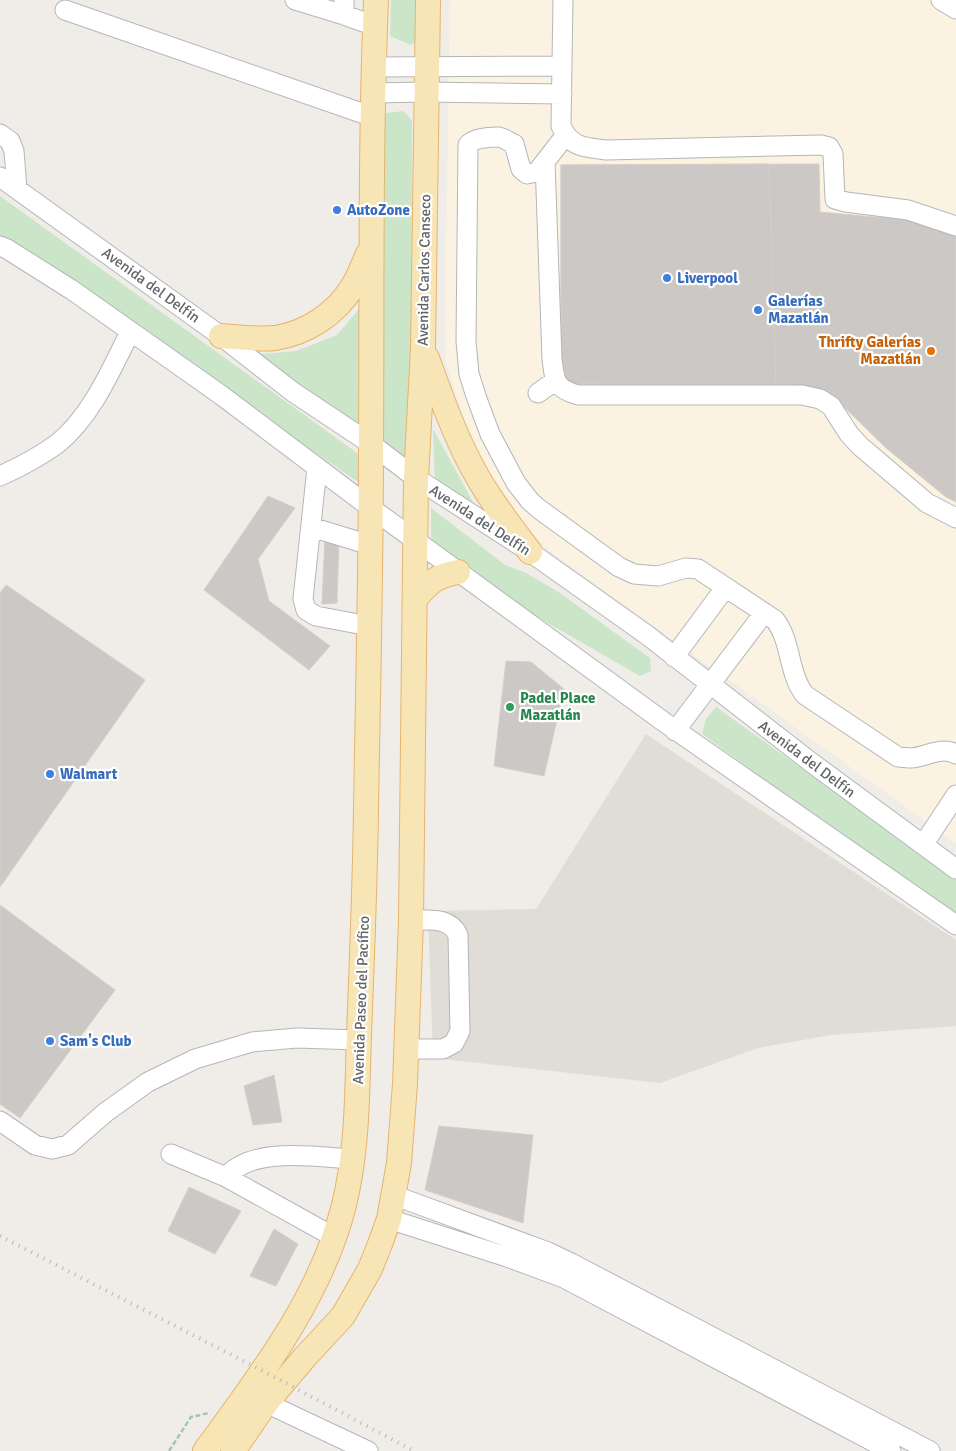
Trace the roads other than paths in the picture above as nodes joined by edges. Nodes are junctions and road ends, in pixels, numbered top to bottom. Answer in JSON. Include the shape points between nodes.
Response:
{"nodes":[{"id":1,"x":295,"y":0,"type":"edge"},
{"id":2,"x":376,"y":0,"type":"edge"},
{"id":3,"x":428,"y":0,"type":"edge"},
{"id":4,"x":563,"y":0,"type":"edge"},
{"id":5,"x":941,"y":0,"type":"edge"},
{"id":6,"x":344,"y":7,"type":"edge"},
{"id":7,"x":65,"y":10,"type":"dead end"},
{"id":8,"x":956,"y":10,"type":"edge"},
{"id":9,"x":375,"y":26,"type":"junction"},
{"id":10,"x":426,"y":66,"type":"junction"},
{"id":11,"x":562,"y":66,"type":"junction"},
{"id":12,"x":373,"y":67,"type":"junction"},
{"id":13,"x":426,"y":92,"type":"junction"},
{"id":14,"x":373,"y":93,"type":"junction"},
{"id":15,"x":562,"y":94,"type":"junction"},
{"id":16,"x":373,"y":117,"type":"junction"},
{"id":17,"x":0,"y":134,"type":"edge"},
{"id":18,"x":565,"y":136,"type":"junction"},
{"id":19,"x":545,"y":162,"type":"junction"},
{"id":20,"x":0,"y":177,"type":"edge"},
{"id":21,"x":17,"y":189,"type":"junction"},
{"id":22,"x":956,"y":226,"type":"edge"},
{"id":23,"x":0,"y":246,"type":"edge"},
{"id":24,"x":371,"y":248,"type":"junction"},
{"id":25,"x":130,"y":332,"type":"junction"},
{"id":26,"x":221,"y":336,"type":"junction"},
{"id":27,"x":423,"y":348,"type":"junction"},
{"id":28,"x":555,"y":381,"type":"junction"},
{"id":29,"x":538,"y":393,"type":"dead end"},
{"id":30,"x":371,"y":444,"type":"junction"},
{"id":31,"x":318,"y":468,"type":"junction"},
{"id":32,"x":0,"y":476,"type":"edge"},
{"id":33,"x":416,"y":478,"type":"junction"},
{"id":34,"x":371,"y":508,"type":"junction"},
{"id":35,"x":956,"y":518,"type":"edge"},
{"id":36,"x":311,"y":527,"type":"junction"},
{"id":37,"x":417,"y":540,"type":"junction"},
{"id":38,"x":370,"y":545,"type":"junction"},
{"id":39,"x":530,"y":552,"type":"junction"},
{"id":40,"x":458,"y":572,"type":"junction"},
{"id":41,"x":725,"y":588,"type":"junction"},
{"id":42,"x":416,"y":598,"type":"junction"},
{"id":43,"x":764,"y":613,"type":"junction"},
{"id":44,"x":369,"y":626,"type":"junction"},
{"id":45,"x":674,"y":657,"type":"junction"},
{"id":46,"x":710,"y":685,"type":"junction"},
{"id":47,"x":675,"y":731,"type":"junction"},
{"id":48,"x":956,"y":754,"type":"edge"},
{"id":49,"x":956,"y":794,"type":"edge"},
{"id":50,"x":922,"y":844,"type":"junction"},
{"id":51,"x":954,"y":864,"type":"edge"},
{"id":52,"x":411,"y":920,"type":"junction"},
{"id":53,"x":956,"y":925,"type":"edge"},
{"id":54,"x":359,"y":1040,"type":"junction"},
{"id":55,"x":407,"y":1049,"type":"junction"},
{"id":56,"x":0,"y":1121,"type":"edge"},
{"id":57,"x":171,"y":1154,"type":"dead end"},
{"id":58,"x":353,"y":1159,"type":"junction"},
{"id":59,"x":226,"y":1177,"type":"junction"},
{"id":60,"x":393,"y":1195,"type":"junction"},
{"id":61,"x":389,"y":1219,"type":"junction"},
{"id":62,"x":334,"y":1237,"type":"junction"},
{"id":63,"x":309,"y":1297,"type":"junction"},
{"id":64,"x":343,"y":1316,"type":"junction"},
{"id":65,"x":794,"y":1390,"type":"junction"},
{"id":66,"x":266,"y":1403,"type":"junction"},
{"id":67,"x":205,"y":1451,"type":"edge"},
{"id":68,"x":233,"y":1451,"type":"edge"},
{"id":69,"x":368,"y":1451,"type":"edge"},
{"id":70,"x":891,"y":1451,"type":"edge"},
{"id":71,"x":930,"y":1451,"type":"edge"}],
"edges":[{"from":1,"to":6,"type":"street"},
{"from":2,"to":9,"type":"main road"},
{"from":3,"to":10,"type":"main road","name":"Avenida Carlos Canseco"},
{"from":4,"to":11,"type":"street"},
{"from":5,"to":8,"type":"street"},
{"from":6,"to":9,"type":"street"},
{"from":7,"to":16,"type":"street"},
{"from":9,"to":12,"type":"main road"},
{"from":10,"to":11,"type":"street"},
{"from":10,"to":12,"type":"street"},
{"from":10,"to":13,"type":"main road","name":"Avenida Carlos Canseco"},
{"from":11,"to":15,"type":"street"},
{"from":12,"to":14,"type":"main road"},
{"from":13,"to":14,"type":"street"},
{"from":13,"to":15,"type":"street"},
{"from":13,"to":27,"type":"main road","name":"Avenida Carlos Canseco"},
{"from":14,"to":16,"type":"main road"},
{"from":15,"to":18,"type":"street","via":[[561,126]]},
{"from":16,"to":24,"type":"main road"},
{"from":17,"to":21,"type":"street","via":[[10,141],[14,151]]},
{"from":18,"to":19,"type":"street"},
{"from":18,"to":22,"type":"street","via":[[583,147],[606,150],[821,145],[829,147],[832,154],[835,199],[908,210]]},
{"from":19,"to":28,"type":"street"},
{"from":19,"to":41,"type":"street","via":[[537,172],[527,174],[521,169],[514,144],[500,137],[476,140],[468,145],[466,341],[469,374],[490,434],[516,483],[530,501],[619,567],[634,574],[658,576],[686,568],[698,569]]},
{"from":20,"to":21,"type":"street","name":"Avenida del Delfín"},
{"from":21,"to":26,"type":"street","name":"Avenida del Delfín"},
{"from":23,"to":25,"type":"street","via":[[72,290]]},
{"from":24,"to":26,"type":"main road","via":[[353,286],[342,300],[306,330],[274,338]]},
{"from":24,"to":30,"type":"main road"},
{"from":25,"to":31,"type":"street"},
{"from":25,"to":32,"type":"street","via":[[102,388],[81,418],[58,443],[28,463]]},
{"from":26,"to":30,"type":"street","name":"Avenida del Delfín","via":[[293,392]]},
{"from":27,"to":33,"type":"main road","name":"Avenida Carlos Canseco"},
{"from":27,"to":39,"type":"main road","via":[[450,423],[472,466]]},
{"from":28,"to":29,"type":"street"},
{"from":28,"to":35,"type":"street","via":[[564,391],[578,395],[802,394],[820,399],[831,406],[860,446],[927,503]]},
{"from":30,"to":33,"type":"street","name":"Avenida del Delfín"},
{"from":30,"to":34,"type":"main road"},
{"from":31,"to":34,"type":"street"},
{"from":31,"to":36,"type":"street"},
{"from":33,"to":37,"type":"main road","name":"Avenida Carlos Canseco"},
{"from":33,"to":39,"type":"street","name":"Avenida del Delfín"},
{"from":34,"to":37,"type":"street"},
{"from":34,"to":38,"type":"main road","name":"Avenida Paseo del Pacífico"},
{"from":36,"to":38,"type":"street"},
{"from":36,"to":44,"type":"street","via":[[302,599],[306,610],[316,616]]},
{"from":37,"to":40,"type":"street"},
{"from":37,"to":42,"type":"main road"},
{"from":38,"to":44,"type":"main road","name":"Avenida Paseo del Pacífico"},
{"from":39,"to":45,"type":"street","name":"Avenida del Delfín"},
{"from":40,"to":42,"type":"main road","via":[[435,579]]},
{"from":40,"to":47,"type":"street"},
{"from":41,"to":43,"type":"street"},
{"from":41,"to":45,"type":"street"},
{"from":42,"to":52,"type":"main road"},
{"from":43,"to":46,"type":"street"},
{"from":43,"to":48,"type":"street","via":[[782,629],[798,687],[805,695],[898,757],[911,758],[949,750]]},
{"from":44,"to":54,"type":"main road","name":"Avenida Paseo del Pacífico"},
{"from":45,"to":46,"type":"street","name":"Avenida del Delfín"},
{"from":46,"to":47,"type":"street"},
{"from":46,"to":50,"type":"street","name":"Avenida del Delfín"},
{"from":47,"to":53,"type":"street"},
{"from":49,"to":50,"type":"street"},
{"from":50,"to":51,"type":"street","name":"Avenida del Delfín"},
{"from":52,"to":55,"type":"main road"},
{"from":52,"to":55,"type":"street","via":[[445,921],[454,926],[458,935],[460,1031],[454,1043],[443,1049]]},
{"from":54,"to":56,"type":"street","via":[[297,1038],[252,1042],[195,1059],[148,1082],[68,1145],[52,1149],[35,1146]]},
{"from":54,"to":58,"type":"main road","name":"Avenida Paseo del Pacífico"},
{"from":55,"to":60,"type":"main road","via":[[399,1163]]},
{"from":57,"to":59,"type":"street"},
{"from":58,"to":59,"type":"street","via":[[268,1157],[243,1163]]},
{"from":58,"to":62,"type":"main road","name":"Avenida Paseo del Pacífico","via":[[344,1207]]},
{"from":59,"to":62,"type":"street"},
{"from":60,"to":61,"type":"main road"},
{"from":60,"to":65,"type":"street","via":[[572,1263]]},
{"from":61,"to":64,"type":"main road","via":[[370,1269]]},
{"from":61,"to":65,"type":"street","via":[[564,1278]]},
{"from":62,"to":63,"type":"main road","name":"Avenida Paseo del Pacífico"},
{"from":63,"to":64,"type":"main road","via":[[322,1313]]},
{"from":63,"to":67,"type":"main road","name":"Avenida Paseo del Pacífico","via":[[263,1371]]},
{"from":64,"to":66,"type":"main road"},
{"from":65,"to":70,"type":"street"},
{"from":65,"to":71,"type":"street"},
{"from":66,"to":68,"type":"main road"},
{"from":66,"to":69,"type":"street"}]}
